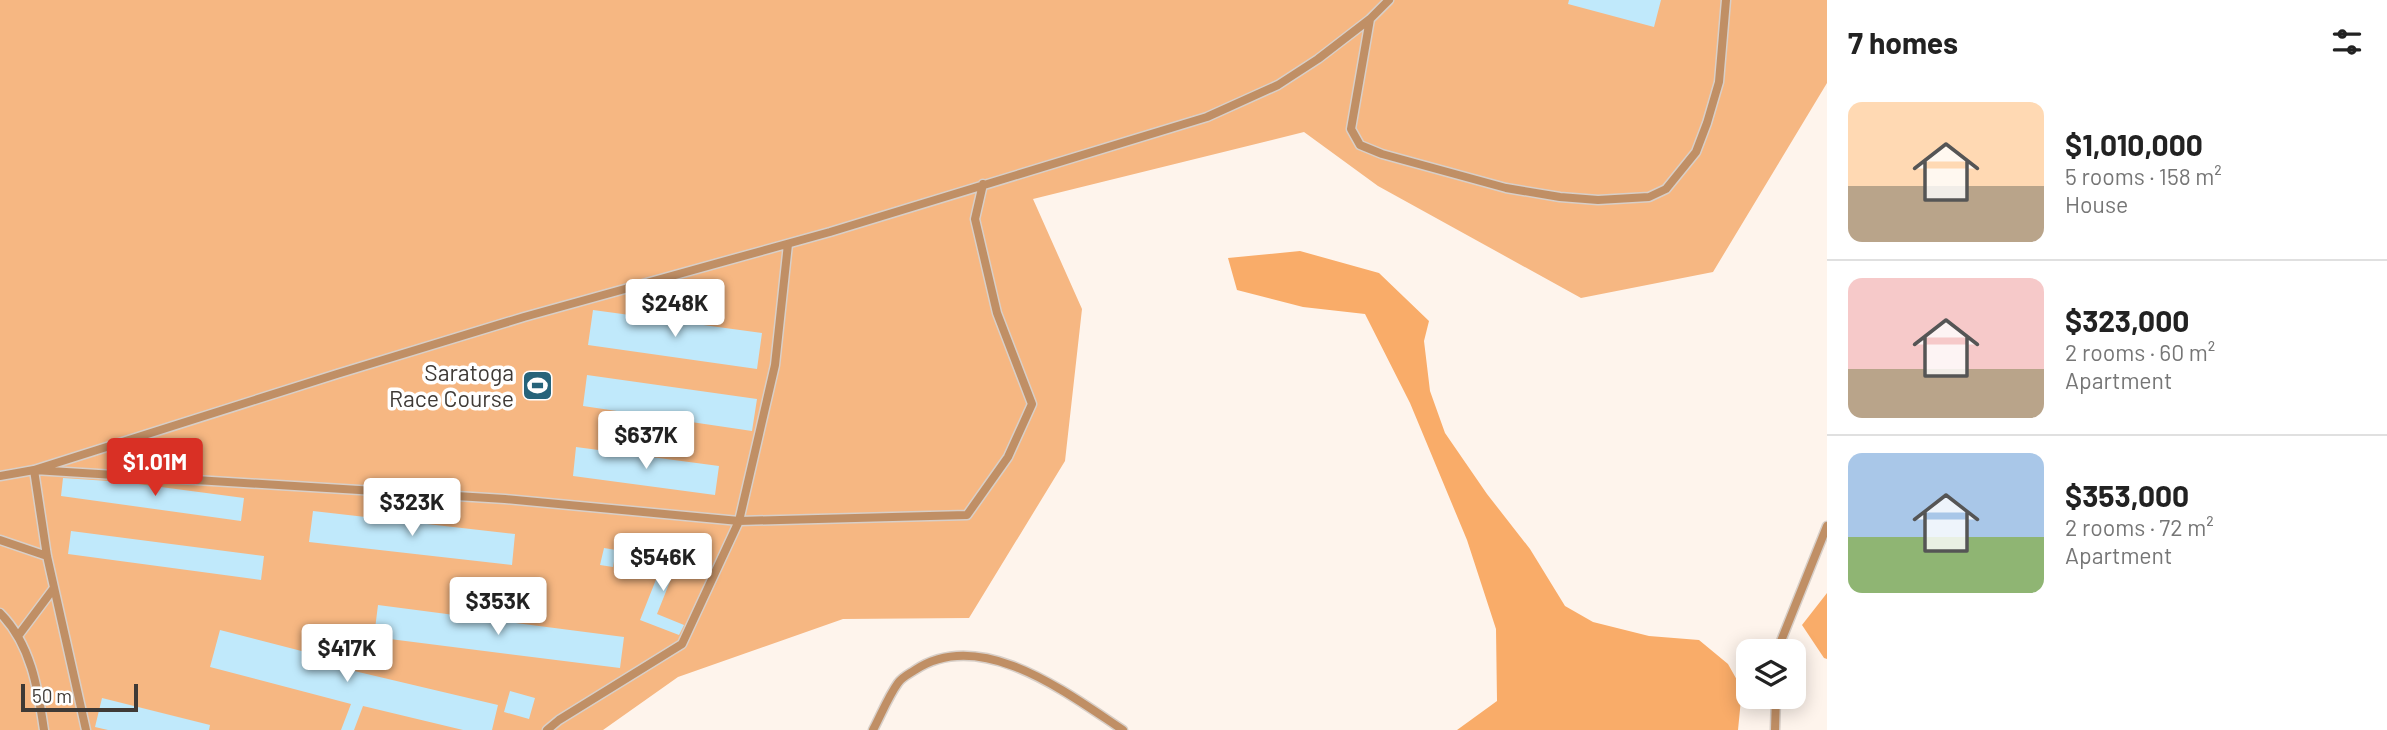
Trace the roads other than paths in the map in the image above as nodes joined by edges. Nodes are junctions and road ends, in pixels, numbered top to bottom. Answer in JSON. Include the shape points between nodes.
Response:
{"nodes":[{"id":1,"x":1389,"y":0,"type":"edge"},
{"id":2,"x":1726,"y":0,"type":"edge"},
{"id":3,"x":1370,"y":19,"type":"junction"},
{"id":4,"x":983,"y":184,"type":"junction"},
{"id":5,"x":788,"y":244,"type":"junction"},
{"id":6,"x":34,"y":470,"type":"junction"},
{"id":7,"x":0,"y":476,"type":"edge"},
{"id":8,"x":739,"y":521,"type":"junction"},
{"id":9,"x":1827,"y":526,"type":"edge"},
{"id":10,"x":0,"y":540,"type":"edge"},
{"id":11,"x":47,"y":556,"type":"junction"},
{"id":12,"x":54,"y":588,"type":"junction"},
{"id":13,"x":0,"y":613,"type":"edge"},
{"id":14,"x":18,"y":636,"type":"junction"},
{"id":15,"x":1782,"y":639,"type":"edge"},
{"id":16,"x":1776,"y":709,"type":"edge"},
{"id":17,"x":44,"y":730,"type":"edge"},
{"id":18,"x":86,"y":730,"type":"edge"},
{"id":19,"x":547,"y":730,"type":"edge"},
{"id":20,"x":873,"y":730,"type":"edge"},
{"id":21,"x":1123,"y":730,"type":"edge"},
{"id":22,"x":1775,"y":730,"type":"edge"}],
"edges":[{"from":1,"to":3,"type":"lane"},
{"from":2,"to":3,"type":"lane","via":[[1718,82],[1696,152],[1666,189],[1632,200],[1560,197],[1506,188],[1360,145],[1351,129]]},
{"from":3,"to":4,"type":"lane","via":[[1278,85],[1207,117]]},
{"from":4,"to":5,"type":"lane"},
{"from":4,"to":8,"type":"lane","via":[[975,219],[997,313],[1032,404],[1008,457],[967,515]]},
{"from":5,"to":6,"type":"lane","via":[[523,317]]},
{"from":5,"to":8,"type":"lane","via":[[775,365]]},
{"from":6,"to":7,"type":"lane"},
{"from":6,"to":8,"type":"lane","via":[[505,499]]},
{"from":6,"to":11,"type":"lane"},
{"from":8,"to":19,"type":"lane","via":[[682,645]]},
{"from":9,"to":15,"type":"lane"},
{"from":10,"to":11,"type":"lane"},
{"from":11,"to":12,"type":"lane"},
{"from":12,"to":14,"type":"lane"},
{"from":12,"to":18,"type":"lane"},
{"from":13,"to":14,"type":"lane"},
{"from":14,"to":17,"type":"lane","via":[[32,667]]},
{"from":16,"to":22,"type":"lane"},
{"from":20,"to":21,"type":"lane","via":[[899,681],[930,660],[962,656],[1002,662],[1046,680]]}]}
